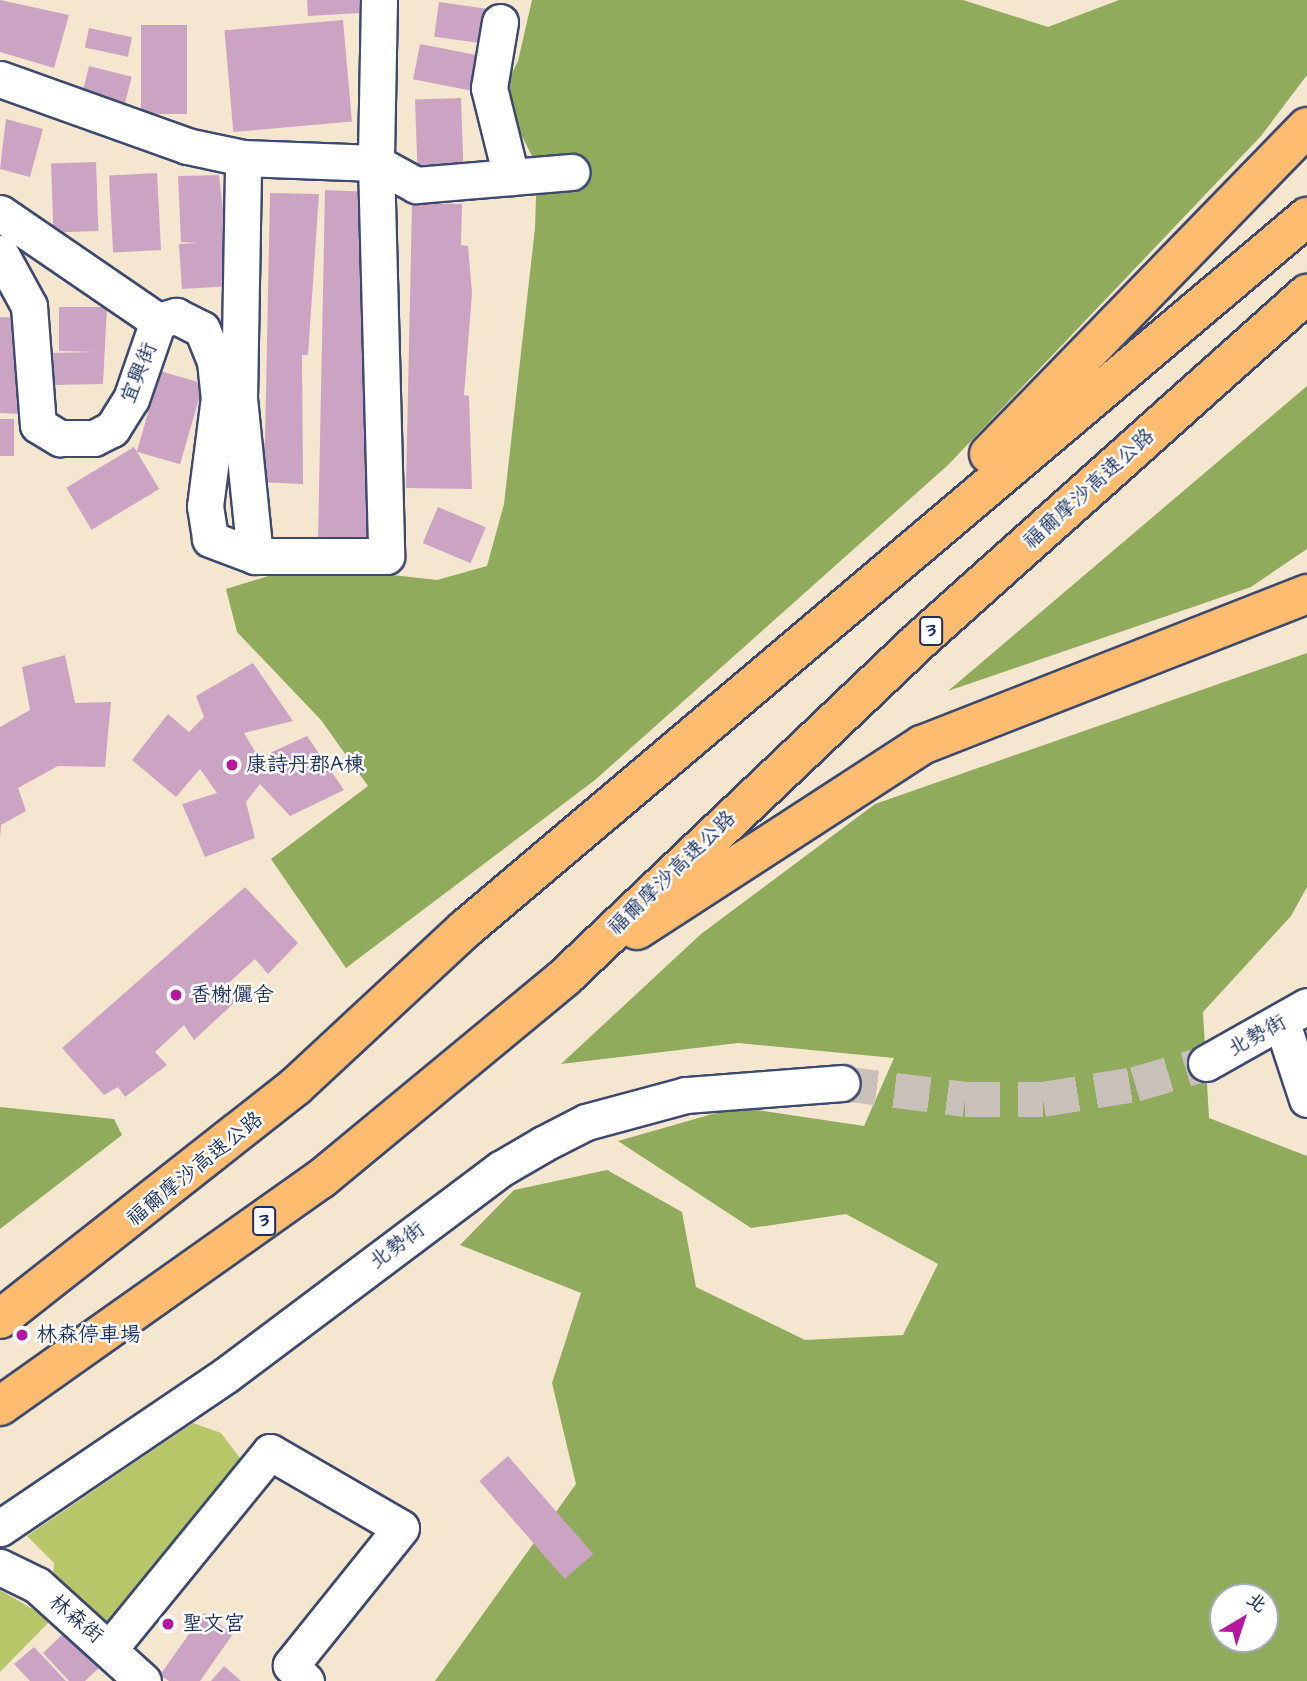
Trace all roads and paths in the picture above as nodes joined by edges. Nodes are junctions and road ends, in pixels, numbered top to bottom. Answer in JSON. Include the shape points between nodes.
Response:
{"nodes":[{"id":1,"x":379,"y":0,"type":"edge"},
{"id":2,"x":500,"y":22,"type":"dead end"},
{"id":3,"x":0,"y":79,"type":"edge"},
{"id":4,"x":1307,"y":127,"type":"edge"},
{"id":5,"x":243,"y":158,"type":"junction"},
{"id":6,"x":376,"y":163,"type":"junction"},
{"id":7,"x":571,"y":172,"type":"dead end"},
{"id":8,"x":511,"y":177,"type":"junction"},
{"id":9,"x":0,"y":213,"type":"edge"},
{"id":10,"x":1307,"y":217,"type":"edge"},
{"id":11,"x":0,"y":253,"type":"edge"},
{"id":12,"x":1307,"y":294,"type":"edge"},
{"id":13,"x":158,"y":321,"type":"junction"},
{"id":14,"x":255,"y":555,"type":"junction"},
{"id":15,"x":1307,"y":594,"type":"edge"},
{"id":16,"x":827,"y":624,"type":"junction"},
{"id":17,"x":565,"y":977,"type":"junction"},
{"id":18,"x":1295,"y":1014,"type":"edge"},
{"id":19,"x":1206,"y":1063,"type":"tunnel mouth"},
{"id":20,"x":842,"y":1083,"type":"tunnel mouth"},
{"id":21,"x":1307,"y":1099,"type":"edge"},
{"id":22,"x":0,"y":1319,"type":"edge"},
{"id":23,"x":0,"y":1406,"type":"edge"},
{"id":24,"x":0,"y":1528,"type":"edge"},
{"id":25,"x":0,"y":1567,"type":"edge"},
{"id":26,"x":121,"y":1668,"type":"edge"},
{"id":27,"x":306,"y":1681,"type":"edge"}],
"edges":[{"from":1,"to":6,"type":"street"},
{"from":2,"to":8,"type":"street","via":[[489,88]]},
{"from":3,"to":5,"type":"street","via":[[135,130]]},
{"from":4,"to":16,"type":"highway"},
{"from":5,"to":6,"type":"street"},
{"from":5,"to":14,"type":"street","via":[[239,398]]},
{"from":6,"to":8,"type":"street","via":[[416,185]]},
{"from":6,"to":14,"type":"street","name":"宜興街","via":[[386,556]]},
{"from":7,"to":8,"type":"street"},
{"from":9,"to":13,"type":"street"},
{"from":10,"to":16,"type":"highway","name":"福爾摩沙高速公路"},
{"from":11,"to":13,"type":"street","name":"宜興街","via":[[29,306],[38,425],[60,438],[94,438],[112,429],[131,399]]},
{"from":12,"to":17,"type":"highway","name":"福爾摩沙高速公路","number":"3","via":[[919,641]]},
{"from":13,"to":14,"type":"street","name":"宜興街","via":[[176,316],[202,329],[219,397],[205,506],[210,539]]},
{"from":15,"to":17,"type":"highway","via":[[922,745]]},
{"from":16,"to":22,"type":"highway","name":"福爾摩沙高速公路","via":[[465,929],[296,1086]]},
{"from":17,"to":23,"type":"highway","name":"福爾摩沙高速公路","number":"3","via":[[321,1179]]},
{"from":18,"to":19,"type":"street","name":"北勢街"},
{"from":18,"to":21,"type":"street"},
{"from":20,"to":24,"type":"street","name":"北勢街","via":[[686,1095],[586,1122],[543,1144],[226,1375]]},
{"from":25,"to":26,"type":"street","name":"林森街","via":[[37,1585]]},
{"from":26,"to":27,"type":"street","via":[[270,1452],[401,1528],[291,1665]]}]}
